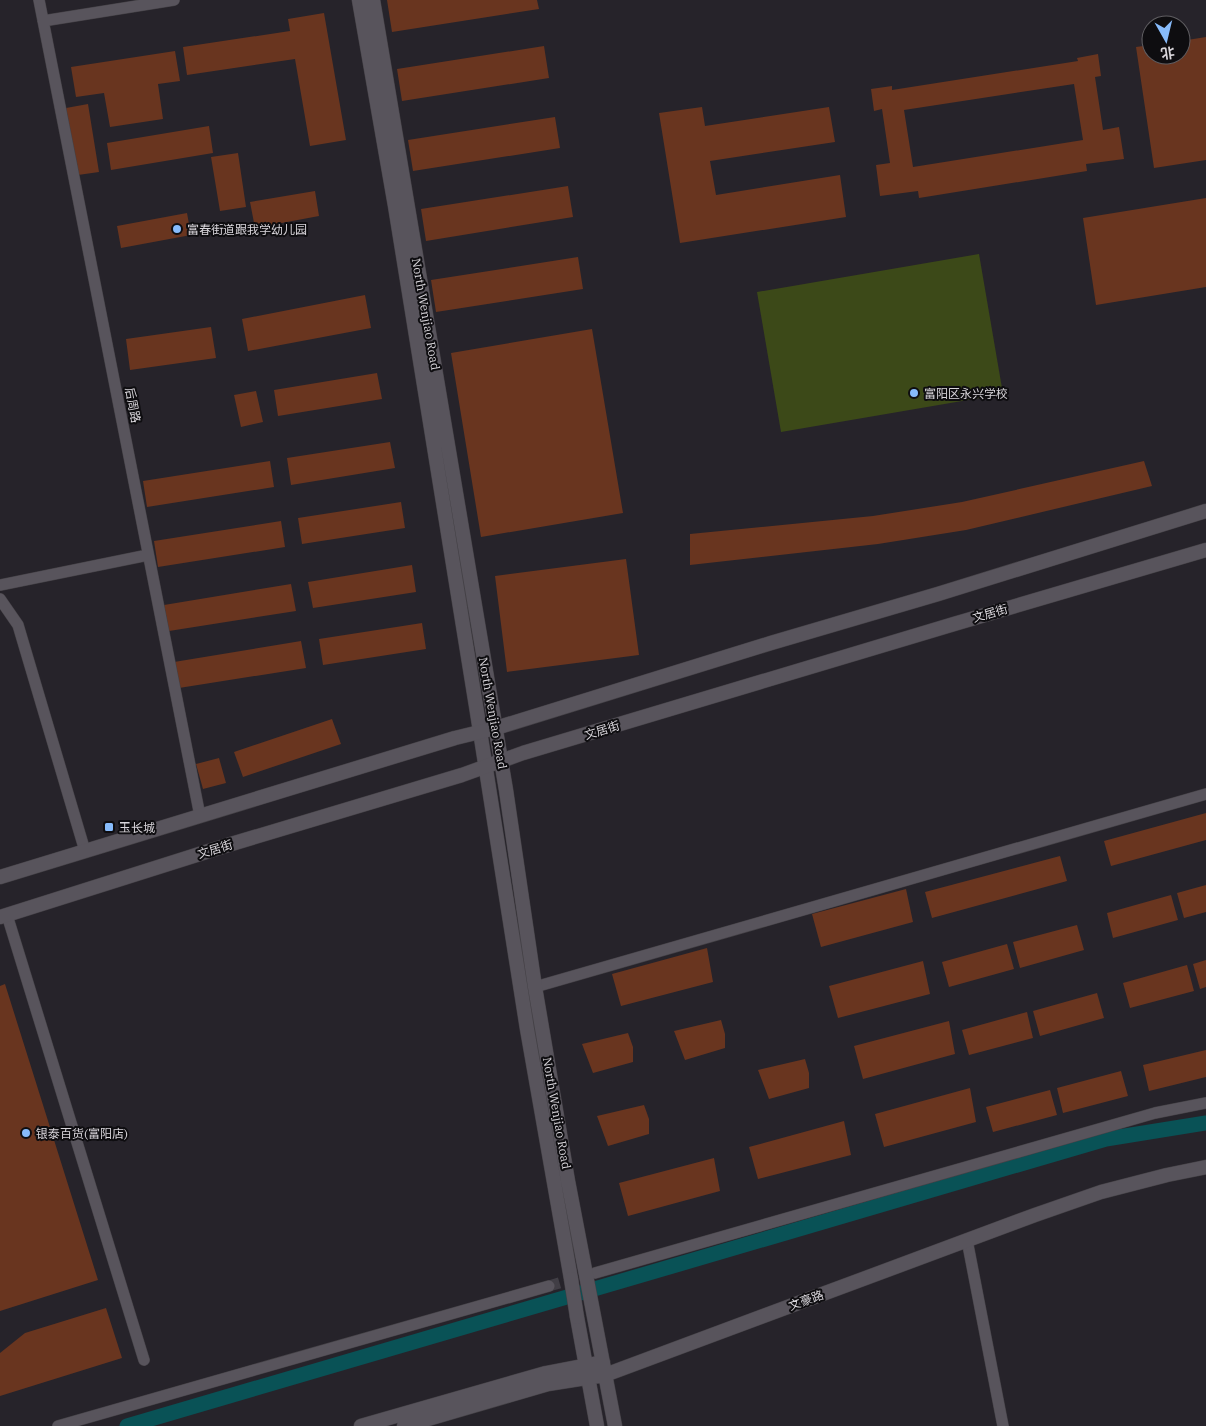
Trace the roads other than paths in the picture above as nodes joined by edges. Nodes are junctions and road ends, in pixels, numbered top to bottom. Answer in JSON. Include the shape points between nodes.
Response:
{"nodes":[{"id":1,"x":39,"y":0,"type":"edge"},
{"id":2,"x":174,"y":0,"type":"edge"},
{"id":3,"x":359,"y":0,"type":"edge"},
{"id":4,"x":373,"y":0,"type":"edge"},
{"id":5,"x":43,"y":21,"type":"junction"},
{"id":6,"x":1206,"y":511,"type":"edge"},
{"id":7,"x":1206,"y":550,"type":"edge"},
{"id":8,"x":148,"y":556,"type":"junction"},
{"id":9,"x":0,"y":585,"type":"edge"},
{"id":10,"x":0,"y":599,"type":"edge"},
{"id":11,"x":496,"y":728,"type":"junction"},
{"id":12,"x":480,"y":732,"type":"junction"},
{"id":13,"x":501,"y":761,"type":"junction"},
{"id":14,"x":485,"y":766,"type":"junction"},
{"id":15,"x":1206,"y":794,"type":"edge"},
{"id":16,"x":200,"y":816,"type":"junction"},
{"id":17,"x":85,"y":851,"type":"junction"},
{"id":18,"x":0,"y":877,"type":"edge"},
{"id":19,"x":3,"y":916,"type":"edge"},
{"id":20,"x":535,"y":986,"type":"junction"},
{"id":21,"x":1206,"y":1103,"type":"edge"},
{"id":22,"x":1206,"y":1167,"type":"edge"},
{"id":23,"x":967,"y":1240,"type":"junction"},
{"id":24,"x":590,"y":1274,"type":"junction"},
{"id":25,"x":549,"y":1286,"type":"tunnel mouth"},
{"id":26,"x":144,"y":1360,"type":"dead end"},
{"id":27,"x":604,"y":1368,"type":"junction"},
{"id":28,"x":587,"y":1371,"type":"junction"},
{"id":29,"x":58,"y":1426,"type":"edge"},
{"id":30,"x":361,"y":1426,"type":"edge"},
{"id":31,"x":404,"y":1426,"type":"edge"},
{"id":32,"x":597,"y":1426,"type":"edge"},
{"id":33,"x":615,"y":1426,"type":"edge"},
{"id":34,"x":1003,"y":1426,"type":"edge"}],
"edges":[{"from":1,"to":5,"type":"street","name":"后周路"},
{"from":2,"to":5,"type":"street"},
{"from":3,"to":12,"type":"street","name":"North Wenjiao Road"},
{"from":4,"to":11,"type":"street","name":"North Wenjiao Road"},
{"from":5,"to":8,"type":"street","name":"后周路"},
{"from":6,"to":11,"type":"street"},
{"from":7,"to":13,"type":"street","name":"文居街"},
{"from":8,"to":9,"type":"street"},
{"from":8,"to":16,"type":"street","name":"后周路"},
{"from":10,"to":17,"type":"street","via":[[18,624]]},
{"from":11,"to":12,"type":"street"},
{"from":11,"to":13,"type":"street","name":"North Wenjiao Road"},
{"from":12,"to":14,"type":"street","name":"North Wenjiao Road"},
{"from":12,"to":16,"type":"street"},
{"from":13,"to":14,"type":"street","name":"文居街"},
{"from":13,"to":20,"type":"street","name":"North Wenjiao Road"},
{"from":14,"to":19,"type":"street","name":"文居街"},
{"from":14,"to":28,"type":"street","name":"North Wenjiao Road","bridge":true},
{"from":15,"to":20,"type":"street"},
{"from":16,"to":17,"type":"street"},
{"from":17,"to":18,"type":"street"},
{"from":19,"to":26,"type":"street"},
{"from":20,"to":24,"type":"street","name":"North Wenjiao Road","via":[[568,1181]]},
{"from":21,"to":24,"type":"street","via":[[1146,1116]]},
{"from":22,"to":23,"type":"street","name":"文豪路","via":[[1101,1192]]},
{"from":23,"to":27,"type":"street","name":"文豪路"},
{"from":23,"to":34,"type":"street"},
{"from":24,"to":27,"type":"street","name":"North Wenjiao Road"},
{"from":25,"to":29,"type":"street"},
{"from":27,"to":28,"type":"street","name":"文豪路"},
{"from":27,"to":33,"type":"street","name":"North Wenjiao Road"},
{"from":28,"to":30,"type":"street","name":"文豪路","via":[[546,1373]]},
{"from":28,"to":31,"type":"street","name":"文豪路"},
{"from":28,"to":32,"type":"street","name":"North Wenjiao Road"}]}
